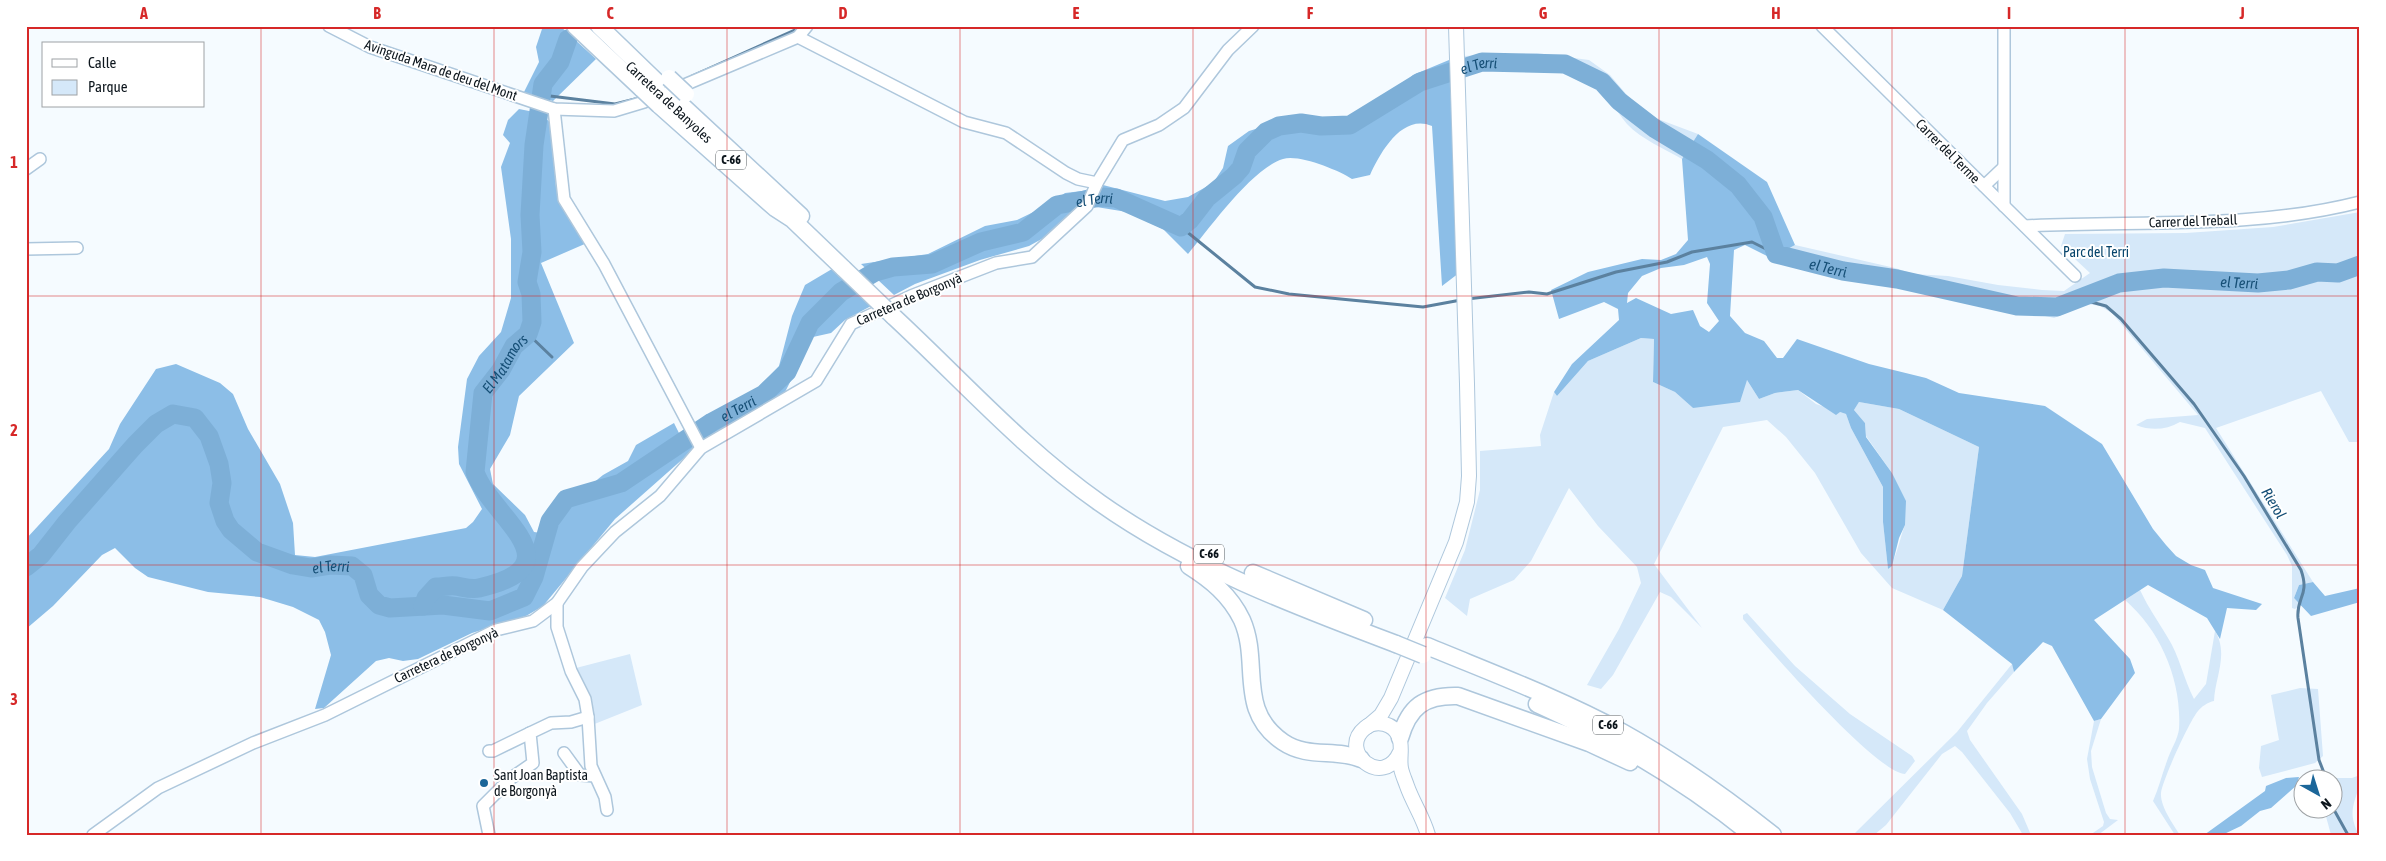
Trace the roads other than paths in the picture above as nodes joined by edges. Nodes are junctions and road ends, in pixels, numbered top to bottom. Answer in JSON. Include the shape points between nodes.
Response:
{"nodes":[{"id":1,"x":329,"y":26,"type":"edge"},
{"id":2,"x":356,"y":26,"type":"edge"},
{"id":3,"x":575,"y":26,"type":"edge"},
{"id":4,"x":589,"y":26,"type":"edge"},
{"id":5,"x":598,"y":26,"type":"edge"},
{"id":6,"x":614,"y":26,"type":"edge"},
{"id":7,"x":807,"y":26,"type":"edge"},
{"id":8,"x":1254,"y":26,"type":"edge"},
{"id":9,"x":1456,"y":26,"type":"edge"},
{"id":10,"x":1822,"y":26,"type":"edge"},
{"id":11,"x":2004,"y":26,"type":"edge"},
{"id":12,"x":349,"y":37,"type":"junction"},
{"id":13,"x":798,"y":37,"type":"junction"},
{"id":14,"x":655,"y":84,"type":"junction"},
{"id":15,"x":672,"y":100,"type":"junction"},
{"id":16,"x":551,"y":108,"type":"junction"},
{"id":17,"x":40,"y":159,"type":"dead end"},
{"id":18,"x":26,"y":168,"type":"edge"},
{"id":19,"x":2003,"y":168,"type":"junction"},
{"id":20,"x":1096,"y":183,"type":"junction"},
{"id":21,"x":1984,"y":186,"type":"junction"},
{"id":22,"x":2360,"y":202,"type":"edge"},
{"id":23,"x":2004,"y":206,"type":"junction"},
{"id":24,"x":2025,"y":226,"type":"junction"},
{"id":25,"x":77,"y":248,"type":"dead end"},
{"id":26,"x":26,"y":249,"type":"edge"},
{"id":27,"x":848,"y":267,"type":"junction"},
{"id":28,"x":2074,"y":276,"type":"dead end"},
{"id":29,"x":897,"y":314,"type":"junction"},
{"id":30,"x":701,"y":448,"type":"junction"},
{"id":31,"x":1161,"y":542,"type":"junction"},
{"id":32,"x":557,"y":603,"type":"junction"},
{"id":33,"x":1399,"y":639,"type":"junction"},
{"id":34,"x":1425,"y":650,"type":"junction"},
{"id":35,"x":1391,"y":698,"type":"junction"},
{"id":36,"x":588,"y":717,"type":"junction"},
{"id":37,"x":1367,"y":726,"type":"junction"},
{"id":38,"x":530,"y":732,"type":"junction"},
{"id":39,"x":1397,"y":739,"type":"junction"},
{"id":40,"x":489,"y":751,"type":"dead end"},
{"id":41,"x":564,"y":752,"type":"dead end"},
{"id":42,"x":1360,"y":759,"type":"junction"},
{"id":43,"x":1381,"y":768,"type":"junction"},
{"id":44,"x":595,"y":776,"type":"junction"},
{"id":45,"x":1680,"y":781,"type":"junction"},
{"id":46,"x":1408,"y":789,"type":"junction"},
{"id":47,"x":607,"y":810,"type":"dead end"},
{"id":48,"x":93,"y":835,"type":"edge"},
{"id":49,"x":489,"y":835,"type":"edge"},
{"id":50,"x":1428,"y":835,"type":"edge"},
{"id":51,"x":1752,"y":835,"type":"edge"},
{"id":52,"x":1773,"y":835,"type":"edge"}],
"edges":[{"from":1,"to":12,"type":"street","name":"Avinguda Mara de deu del Mont"},
{"from":2,"to":12,"type":"street"},
{"from":3,"to":14,"type":"highway"},
{"from":4,"to":14,"type":"highway","name":"Carretera de Banyoles","number":"C-66"},
{"from":5,"to":14,"type":"highway","number":"C-66"},
{"from":6,"to":14,"type":"highway"},
{"from":7,"to":13,"type":"street"},
{"from":8,"to":20,"type":"street","name":"Carretera de Borgonyà","via":[[1228,50],[1184,108],[1159,125],[1123,140]]},
{"from":9,"to":35,"type":"main road","via":[[1467,384],[1467,502],[1456,542]]},
{"from":10,"to":21,"type":"street","name":"Carrer del Terme"},
{"from":11,"to":19,"type":"street"},
{"from":12,"to":16,"type":"street","name":"Avinguda Mara de deu del Mont"},
{"from":13,"to":16,"type":"street","via":[[629,107],[614,111]]},
{"from":13,"to":20,"type":"street","via":[[958,118],[1006,133],[1066,173]]},
{"from":14,"to":15,"type":"highway","number":"C-66"},
{"from":15,"to":27,"type":"highway","number":"C-66","via":[[749,167]]},
{"from":15,"to":27,"type":"highway","via":[[775,208]]},
{"from":16,"to":30,"type":"street","via":[[564,199],[604,264]]},
{"from":17,"to":18,"type":"street"},
{"from":19,"to":21,"type":"street"},
{"from":19,"to":23,"type":"street"},
{"from":20,"to":30,"type":"street","name":"Carretera de Borgonyà","via":[[1087,206],[1032,257],[996,263],[911,296],[851,324],[816,381]]},
{"from":21,"to":23,"type":"street","name":"Carrer del Terme"},
{"from":22,"to":24,"type":"street","name":"Carrer del Treball","via":[[2334,209],[2222,221]]},
{"from":23,"to":24,"type":"street","name":"Carrer del Terme"},
{"from":24,"to":28,"type":"street","name":"Carrer del Terme"},
{"from":25,"to":26,"type":"street"},
{"from":27,"to":29,"type":"highway","number":"C-66"},
{"from":29,"to":31,"type":"highway","number":"C-66","via":[[1006,425],[1054,468],[1100,503]]},
{"from":29,"to":33,"type":"highway","number":"C-66","via":[[1036,439],[1124,506],[1199,549]]},
{"from":30,"to":32,"type":"street","name":"Carretera de Borgonyà","via":[[660,496],[615,532],[582,568]]},
{"from":31,"to":33,"type":"highway","number":"C-66","via":[[1269,592]]},
{"from":31,"to":42,"type":"highway","via":[[1173,555],[1218,586],[1232,603],[1247,636],[1255,707],[1273,734],[1306,753]]},
{"from":32,"to":36,"type":"street","via":[[557,627],[571,671],[585,699]]},
{"from":32,"to":48,"type":"street","name":"Carretera de Borgonyà","via":[[533,621],[496,630],[325,715],[253,742],[158,788]]},
{"from":33,"to":34,"type":"highway","number":"C-66"},
{"from":34,"to":45,"type":"highway","number":"C-66","via":[[1586,726]]},
{"from":34,"to":52,"type":"highway","number":"C-66","via":[[1570,706],[1621,732],[1703,782]]},
{"from":35,"to":37,"type":"main road","via":[[1381,715]]},
{"from":35,"to":39,"type":"main road","via":[[1389,714]]},
{"from":36,"to":38,"type":"street","via":[[551,723]]},
{"from":36,"to":44,"type":"street","via":[[591,766]]},
{"from":37,"to":39,"type":"main road","via":[[1380,723]]},
{"from":37,"to":42,"type":"main road","via":[[1356,743]]},
{"from":38,"to":40,"type":"street"},
{"from":38,"to":49,"type":"street","via":[[533,762],[483,806]]},
{"from":39,"to":43,"type":"main road","via":[[1393,763]]},
{"from":39,"to":45,"type":"highway","via":[[1416,708],[1435,697],[1458,696],[1590,743],[1659,776]]},
{"from":39,"to":46,"type":"main road"},
{"from":41,"to":44,"type":"street","via":[[580,775]]},
{"from":42,"to":43,"type":"main road"},
{"from":43,"to":46,"type":"main road","via":[[1396,776]]},
{"from":44,"to":47,"type":"street"},
{"from":45,"to":51,"type":"highway","number":"C-66"},
{"from":46,"to":50,"type":"main road"}]}
